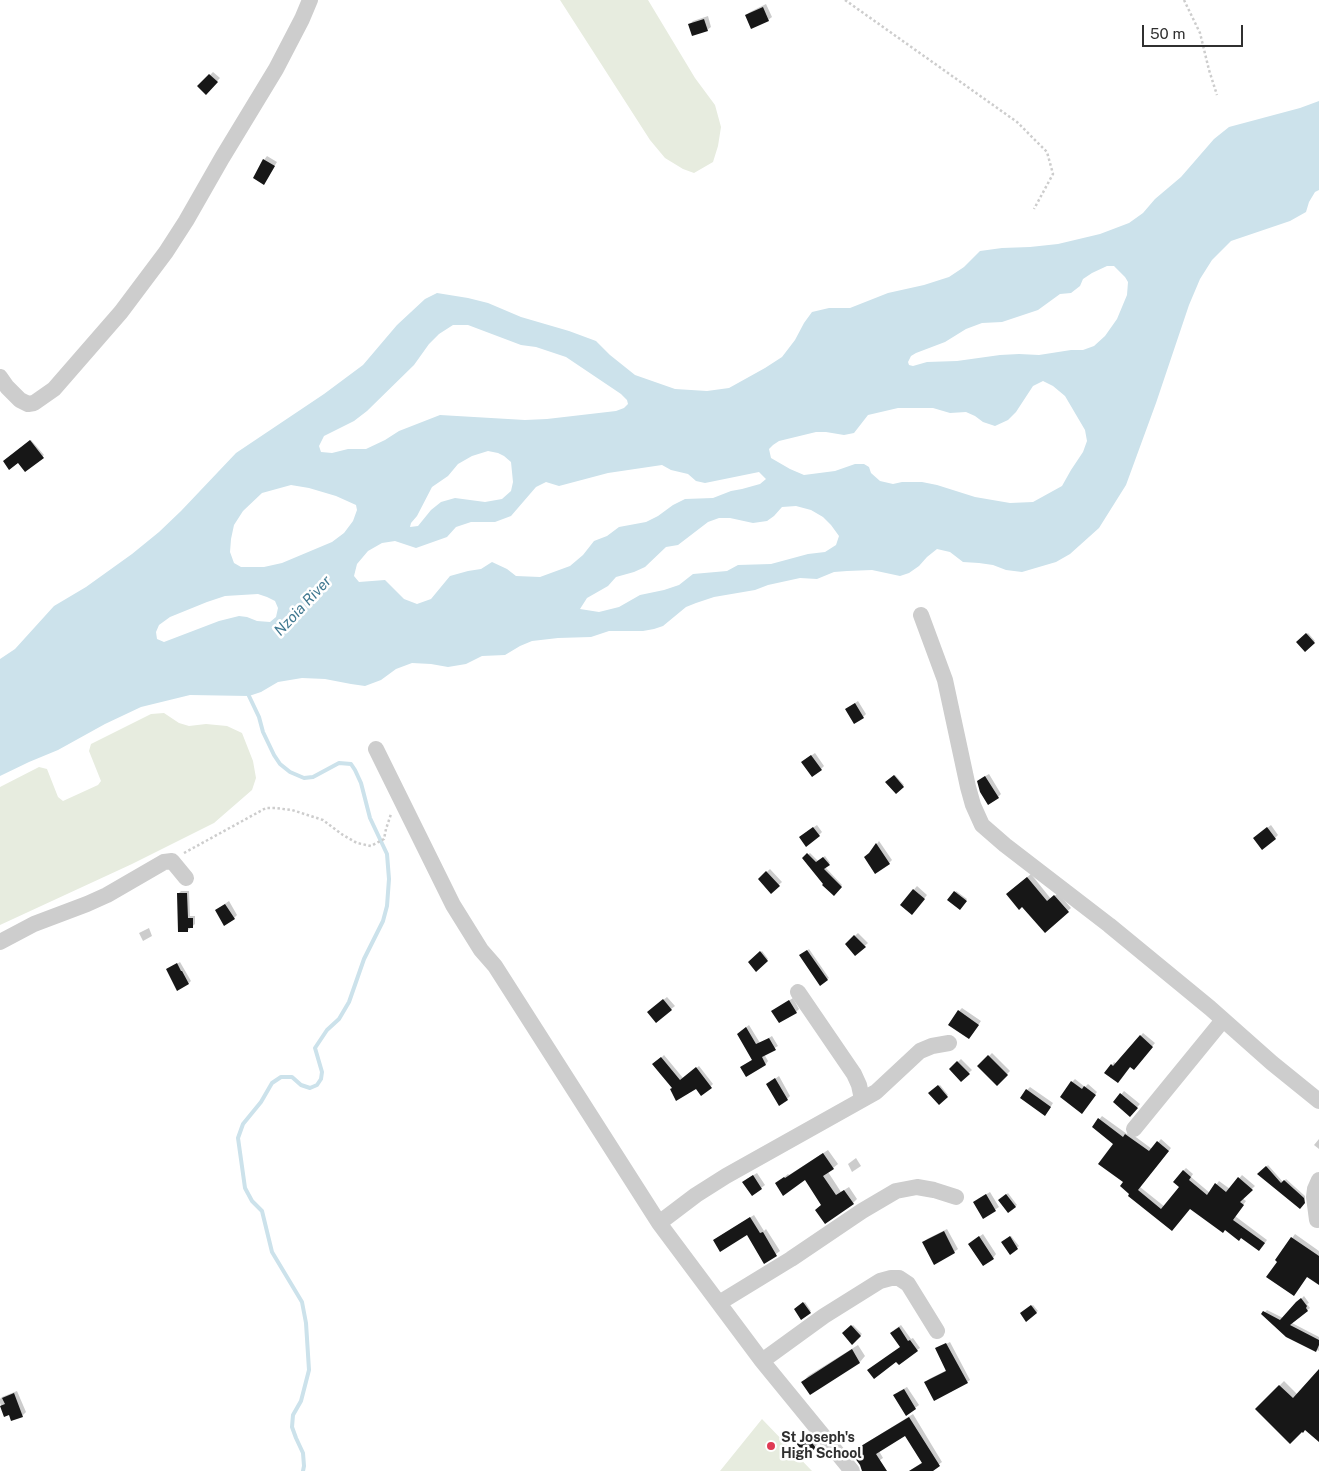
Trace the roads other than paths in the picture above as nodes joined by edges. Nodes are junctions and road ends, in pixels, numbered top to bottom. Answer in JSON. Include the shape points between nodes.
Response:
{"nodes":[{"id":1,"x":310,"y":0,"type":"edge"},
{"id":2,"x":0,"y":377,"type":"edge"},
{"id":3,"x":921,"y":615,"type":"dead end"},
{"id":4,"x":376,"y":748,"type":"dead end"},
{"id":5,"x":186,"y":878,"type":"dead end"},
{"id":6,"x":0,"y":942,"type":"edge"},
{"id":7,"x":798,"y":992,"type":"dead end"},
{"id":8,"x":1223,"y":1020,"type":"junction"},
{"id":9,"x":949,"y":1043,"type":"dead end"},
{"id":10,"x":862,"y":1099,"type":"junction"},
{"id":11,"x":1319,"y":1101,"type":"edge"},
{"id":12,"x":1134,"y":1129,"type":"dead end"},
{"id":13,"x":1319,"y":1180,"type":"edge"},
{"id":14,"x":956,"y":1197,"type":"dead end"},
{"id":15,"x":1317,"y":1220,"type":"dead end"},
{"id":16,"x":659,"y":1223,"type":"junction"},
{"id":17,"x":719,"y":1303,"type":"junction"},
{"id":18,"x":937,"y":1331,"type":"dead end"},
{"id":19,"x":762,"y":1361,"type":"junction"},
{"id":20,"x":852,"y":1471,"type":"edge"}],
"edges":[{"from":1,"to":2,"type":"street","via":[[276,69],[186,221],[121,312],[54,389],[34,403],[20,400]]},
{"from":3,"to":8,"type":"street","via":[[945,680],[968,786],[982,825]]},
{"from":4,"to":16,"type":"street","via":[[453,905]]},
{"from":5,"to":6,"type":"street","via":[[172,861],[164,862],[107,895],[34,924]]},
{"from":7,"to":10,"type":"street","via":[[854,1074]]},
{"from":8,"to":11,"type":"street"},
{"from":8,"to":12,"type":"street"},
{"from":9,"to":10,"type":"street","via":[[920,1051],[881,1089]]},
{"from":10,"to":16,"type":"street","via":[[726,1176]]},
{"from":13,"to":15,"type":"street","via":[[1314,1197]]},
{"from":14,"to":17,"type":"street","via":[[917,1187],[896,1191]]},
{"from":16,"to":17,"type":"street"},
{"from":17,"to":19,"type":"street"},
{"from":18,"to":19,"type":"street","via":[[908,1284],[899,1278],[891,1278],[880,1281],[824,1316]]},
{"from":19,"to":20,"type":"street"}]}
